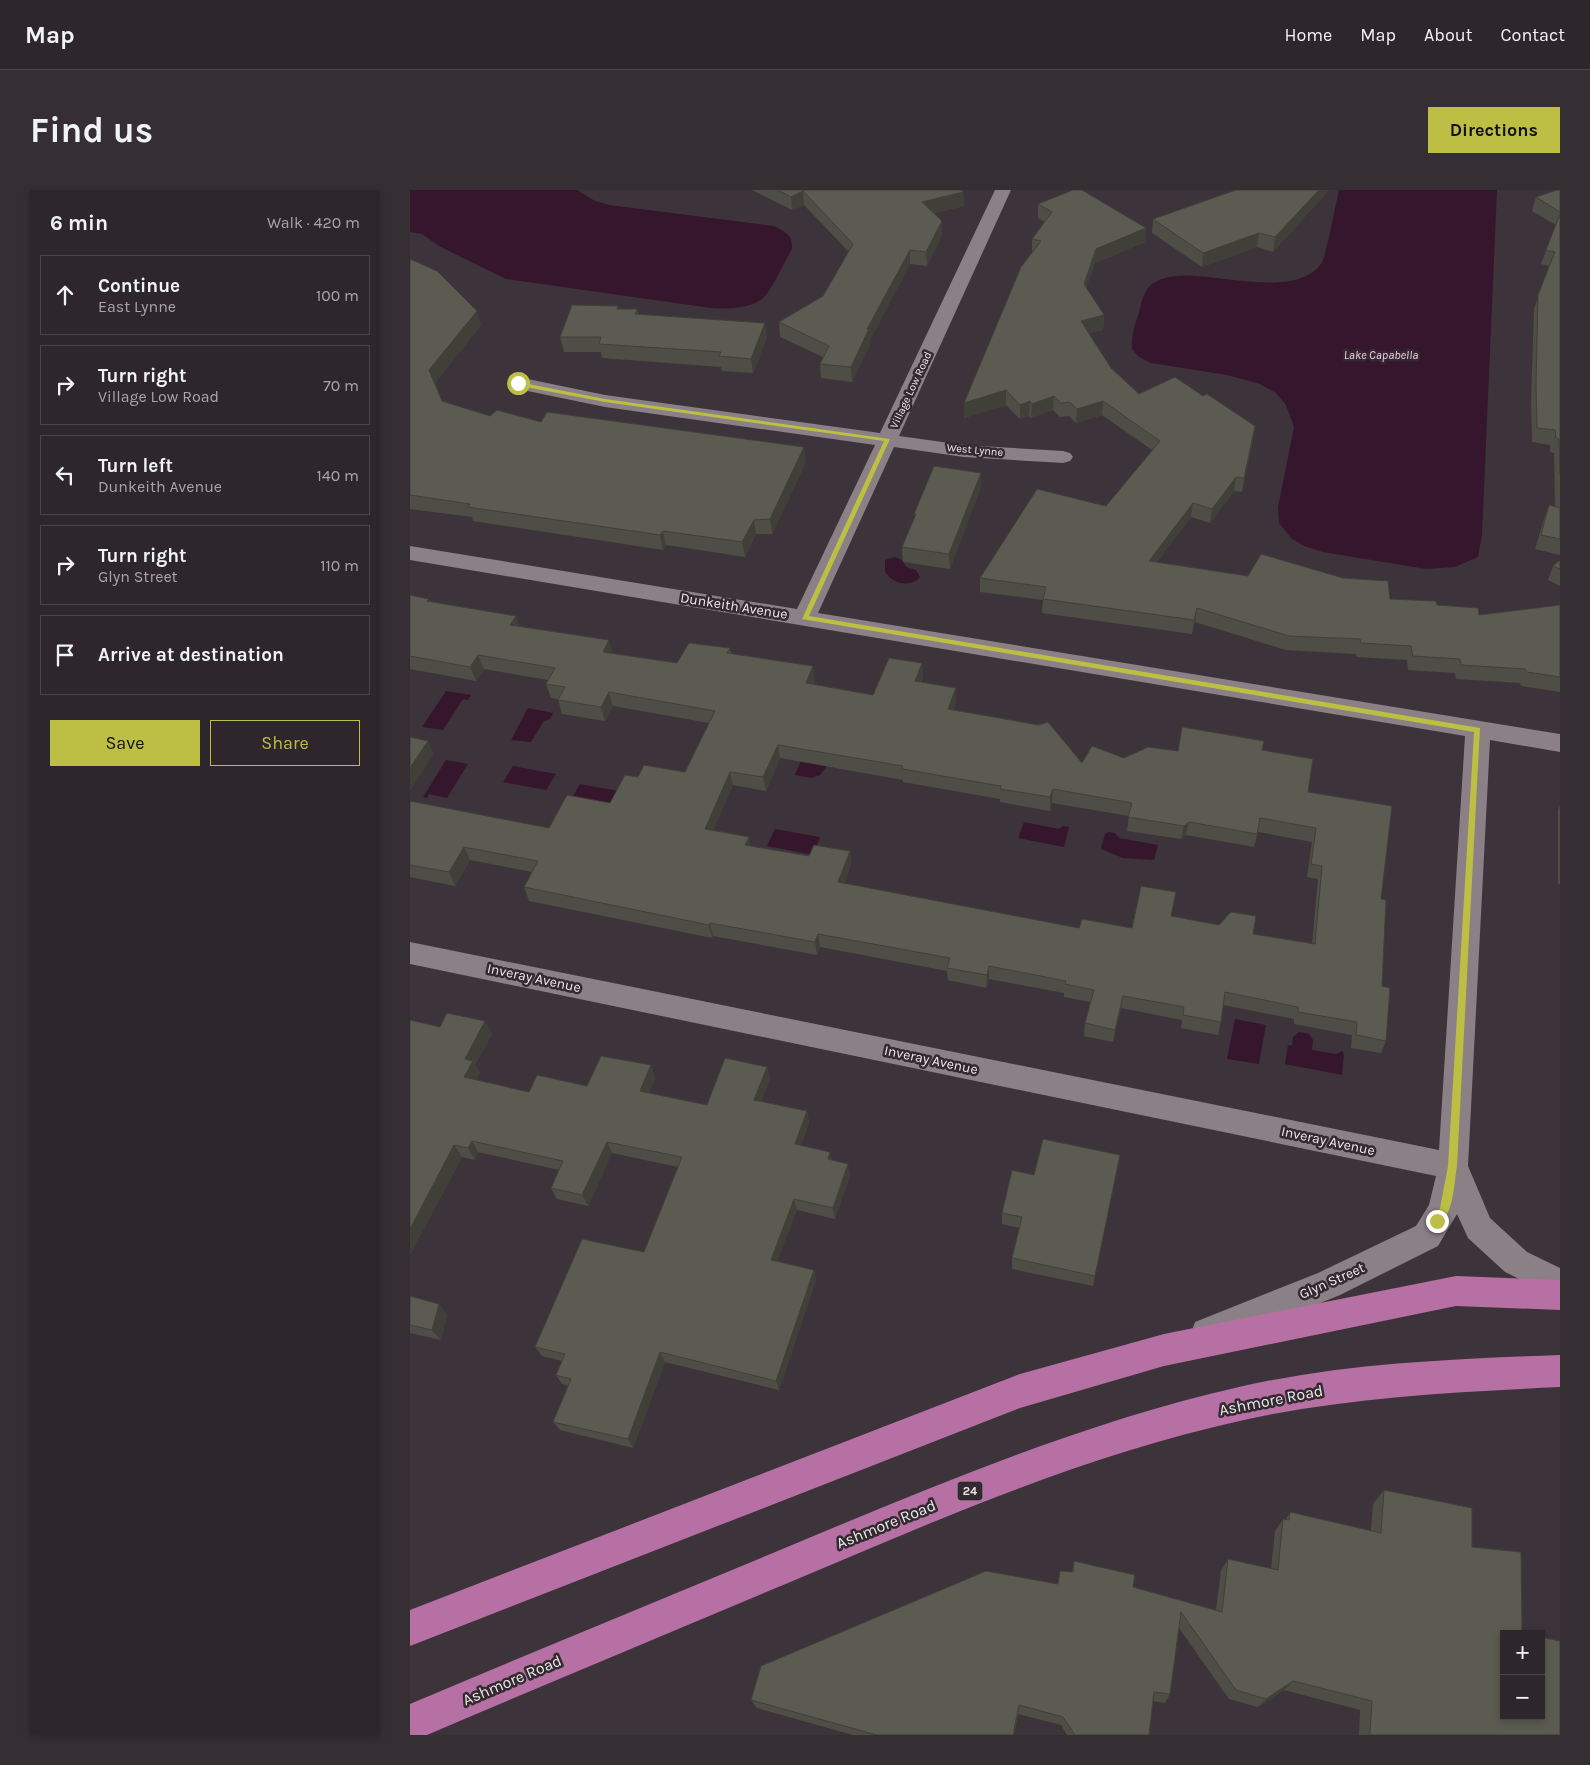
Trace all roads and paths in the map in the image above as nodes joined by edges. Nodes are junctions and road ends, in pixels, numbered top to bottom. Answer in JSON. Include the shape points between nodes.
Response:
{"nodes":[{"id":1,"x":1003,"y":190,"type":"edge"},
{"id":2,"x":518,"y":383,"type":"dead end"},
{"id":3,"x":888,"y":440,"type":"junction"},
{"id":4,"x":1062,"y":457,"type":"dead end"},
{"id":5,"x":410,"y":553,"type":"edge"},
{"id":6,"x":805,"y":617,"type":"junction"},
{"id":7,"x":1478,"y":730,"type":"junction"},
{"id":8,"x":1560,"y":743,"type":"edge"},
{"id":9,"x":410,"y":953,"type":"edge"},
{"id":10,"x":1452,"y":1166,"type":"junction"},
{"id":11,"x":1560,"y":1284,"type":"edge"},
{"id":12,"x":1560,"y":1295,"type":"edge"},
{"id":13,"x":1164,"y":1350,"type":"junction"},
{"id":14,"x":1560,"y":1371,"type":"edge"},
{"id":15,"x":410,"y":1628,"type":"edge"},
{"id":16,"x":410,"y":1723,"type":"edge"}],
"edges":[{"from":1,"to":3,"type":"street","name":"Village Low Road"},
{"from":2,"to":3,"type":"street","name":"West Lynne","via":[[605,401]]},
{"from":3,"to":4,"type":"street","name":"West Lynne","via":[[964,451]]},
{"from":3,"to":6,"type":"street","name":"Village Low Road"},
{"from":5,"to":6,"type":"street","name":"Dunkeith Avenue"},
{"from":6,"to":7,"type":"street","name":"Dunkeith Avenue"},
{"from":7,"to":8,"type":"street","name":"Dunkeith Avenue"},
{"from":7,"to":10,"type":"street","name":"Glyn Street"},
{"from":9,"to":10,"type":"street","name":"Inveray Avenue"},
{"from":10,"to":11,"type":"street","name":"Glyn Street","via":[[1479,1228],[1516,1262]]},
{"from":10,"to":13,"type":"street","name":"Glyn Street","via":[[1444,1210],[1428,1236],[1329,1284]]},
{"from":12,"to":13,"type":"main road","via":[[1456,1291]]},
{"from":13,"to":15,"type":"main road","via":[[1020,1391]]},
{"from":14,"to":16,"type":"main road","name":"Ashmore Road","number":"24","via":[[1404,1379],[1300,1392],[1199,1414],[1062,1455],[872,1530]]}]}
